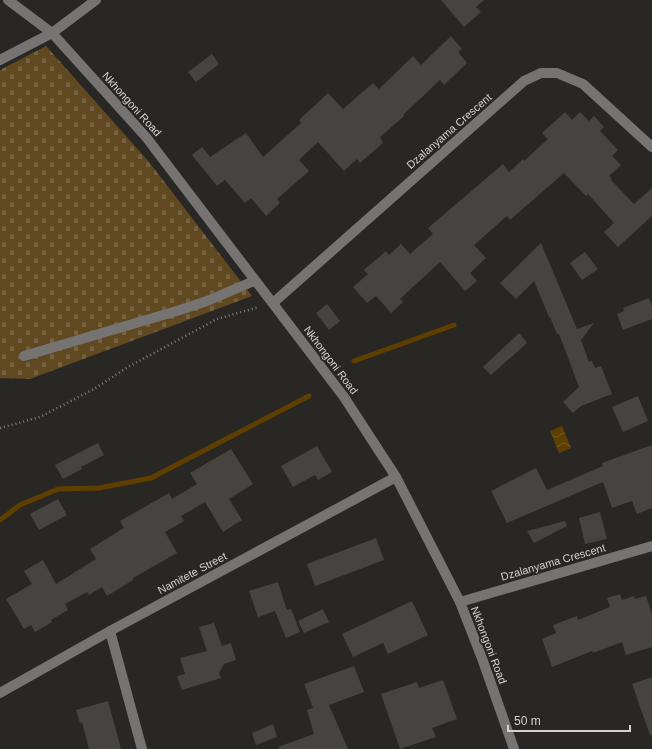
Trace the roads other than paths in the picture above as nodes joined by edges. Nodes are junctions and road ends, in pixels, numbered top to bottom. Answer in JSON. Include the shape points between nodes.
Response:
{"nodes":[{"id":1,"x":8,"y":0,"type":"edge"},
{"id":2,"x":96,"y":0,"type":"edge"},
{"id":3,"x":52,"y":34,"type":"junction"},
{"id":4,"x":0,"y":60,"type":"edge"},
{"id":5,"x":652,"y":147,"type":"edge"},
{"id":6,"x":254,"y":280,"type":"junction"},
{"id":7,"x":273,"y":303,"type":"junction"},
{"id":8,"x":24,"y":356,"type":"dead end"},
{"id":9,"x":396,"y":477,"type":"junction"},
{"id":10,"x":652,"y":546,"type":"edge"},
{"id":11,"x":460,"y":602,"type":"junction"},
{"id":12,"x":110,"y":631,"type":"junction"},
{"id":13,"x":0,"y":693,"type":"edge"},
{"id":14,"x":142,"y":749,"type":"edge"},
{"id":15,"x":514,"y":749,"type":"edge"}],
"edges":[{"from":1,"to":3,"type":"street","name":"Nkhongoni Road"},
{"from":2,"to":3,"type":"street"},
{"from":3,"to":4,"type":"street"},
{"from":3,"to":6,"type":"street","name":"Nkhongoni Road","via":[[146,137]]},
{"from":5,"to":7,"type":"street","name":"Dzalanyama Crescent","via":[[583,84],[557,73],[541,73],[524,81]]},
{"from":6,"to":7,"type":"street","name":"Nkhongoni Road"},
{"from":6,"to":8,"type":"street","via":[[187,308]]},
{"from":7,"to":9,"type":"street","name":"Nkhongoni Road","via":[[344,397]]},
{"from":9,"to":11,"type":"street","name":"Nkhongoni Road"},
{"from":9,"to":12,"type":"street","name":"Namitete Street"},
{"from":10,"to":11,"type":"street","name":"Dzalanyama Crescent"},
{"from":11,"to":15,"type":"street","name":"Nkhongoni Road"},
{"from":12,"to":13,"type":"street","name":"Namitete Street"},
{"from":12,"to":14,"type":"street"}]}
